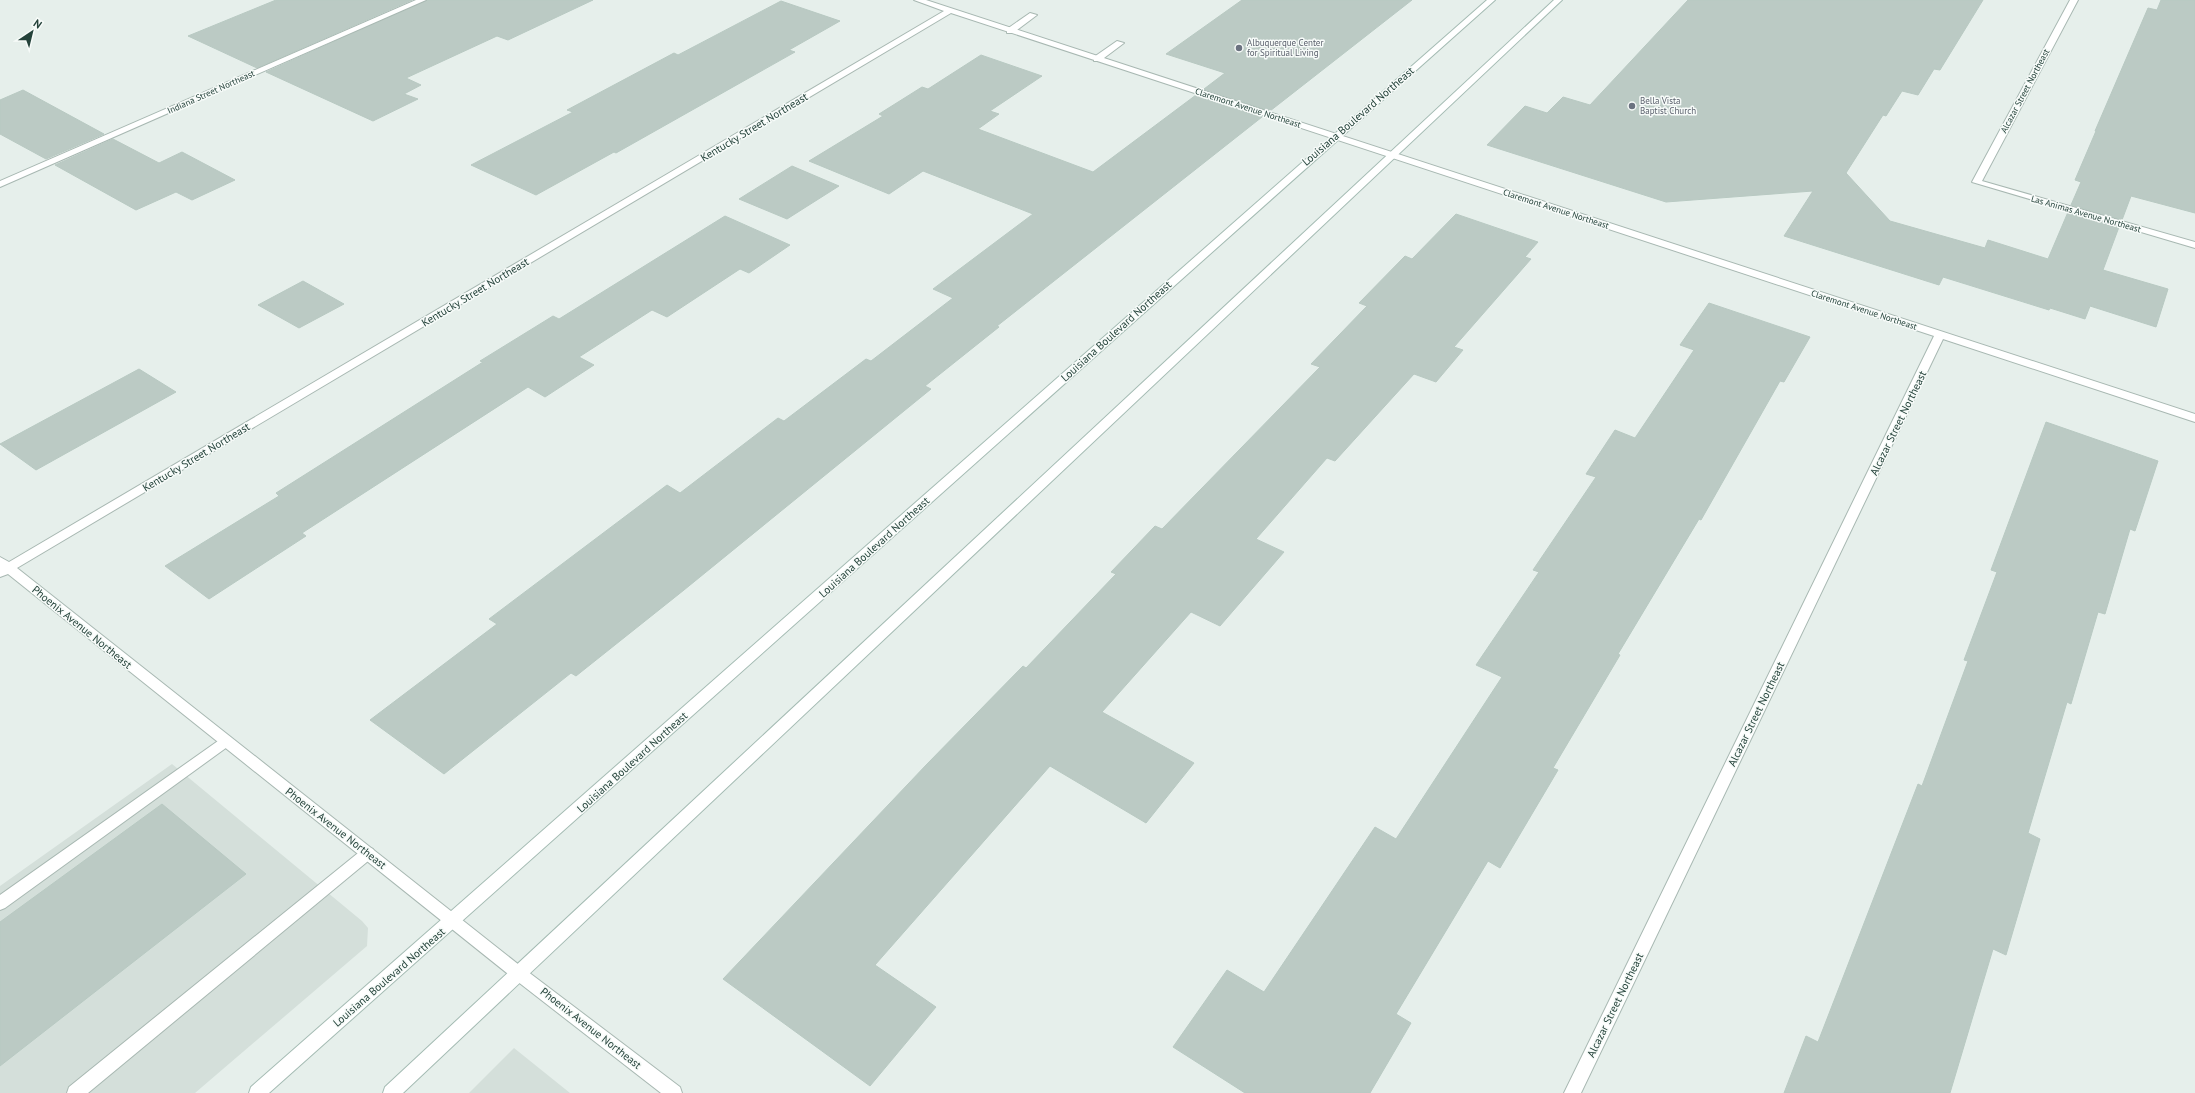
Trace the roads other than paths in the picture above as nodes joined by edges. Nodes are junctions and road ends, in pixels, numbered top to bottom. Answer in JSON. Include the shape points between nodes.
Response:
{"nodes":[{"id":1,"x":422,"y":0,"type":"edge"},
{"id":2,"x":918,"y":0,"type":"edge"},
{"id":3,"x":1491,"y":0,"type":"edge"},
{"id":4,"x":1558,"y":0,"type":"edge"},
{"id":5,"x":2074,"y":0,"type":"edge"},
{"id":6,"x":950,"y":10,"type":"junction"},
{"id":7,"x":1034,"y":15,"type":"dead end"},
{"id":8,"x":1010,"y":30,"type":"junction"},
{"id":9,"x":1120,"y":43,"type":"dead end"},
{"id":10,"x":1097,"y":59,"type":"junction"},
{"id":11,"x":1335,"y":136,"type":"junction"},
{"id":12,"x":1392,"y":156,"type":"junction"},
{"id":13,"x":1977,"y":182,"type":"joint"},
{"id":14,"x":0,"y":184,"type":"edge"},
{"id":15,"x":2195,"y":245,"type":"edge"},
{"id":16,"x":1940,"y":335,"type":"junction"},
{"id":17,"x":2195,"y":418,"type":"edge"},
{"id":18,"x":3,"y":568,"type":"edge"},
{"id":19,"x":225,"y":741,"type":"junction"},
{"id":20,"x":368,"y":853,"type":"junction"},
{"id":21,"x":0,"y":903,"type":"edge"},
{"id":22,"x":454,"y":920,"type":"junction"},
{"id":23,"x":518,"y":973,"type":"junction"},
{"id":24,"x":75,"y":1093,"type":"edge"},
{"id":25,"x":256,"y":1093,"type":"edge"},
{"id":26,"x":391,"y":1093,"type":"edge"},
{"id":27,"x":674,"y":1093,"type":"edge"},
{"id":28,"x":1572,"y":1093,"type":"edge"}],
"edges":[{"from":1,"to":14,"type":"street","name":"Indiana Street Northeast"},
{"from":2,"to":6,"type":"street","name":"Claremont Avenue Northeast"},
{"from":3,"to":11,"type":"street","name":"Louisiana Boulevard Northeast"},
{"from":4,"to":12,"type":"street"},
{"from":5,"to":13,"type":"street","name":"Alcazar Street Northeast"},
{"from":6,"to":8,"type":"street","name":"Claremont Avenue Northeast"},
{"from":6,"to":18,"type":"street","name":"Kentucky Street Northeast"},
{"from":7,"to":8,"type":"street"},
{"from":8,"to":10,"type":"street","name":"Claremont Avenue Northeast"},
{"from":9,"to":10,"type":"street"},
{"from":10,"to":11,"type":"street","name":"Claremont Avenue Northeast"},
{"from":11,"to":12,"type":"street","name":"Claremont Avenue Northeast"},
{"from":11,"to":22,"type":"street","name":"Louisiana Boulevard Northeast"},
{"from":12,"to":16,"type":"street","name":"Claremont Avenue Northeast"},
{"from":12,"to":23,"type":"street"},
{"from":13,"to":15,"type":"street","name":"Las Animas Avenue Northeast"},
{"from":16,"to":17,"type":"street","name":"Claremont Avenue Northeast"},
{"from":16,"to":28,"type":"street","name":"Alcazar Street Northeast"},
{"from":18,"to":19,"type":"street","name":"Phoenix Avenue Northeast"},
{"from":19,"to":20,"type":"street","name":"Phoenix Avenue Northeast"},
{"from":19,"to":21,"type":"street"},
{"from":20,"to":22,"type":"street","name":"Phoenix Avenue Northeast"},
{"from":20,"to":24,"type":"street"},
{"from":22,"to":23,"type":"street","name":"Phoenix Avenue Northeast"},
{"from":22,"to":25,"type":"street","name":"Louisiana Boulevard Northeast"},
{"from":23,"to":26,"type":"street"},
{"from":23,"to":27,"type":"street","name":"Phoenix Avenue Northeast"}]}
